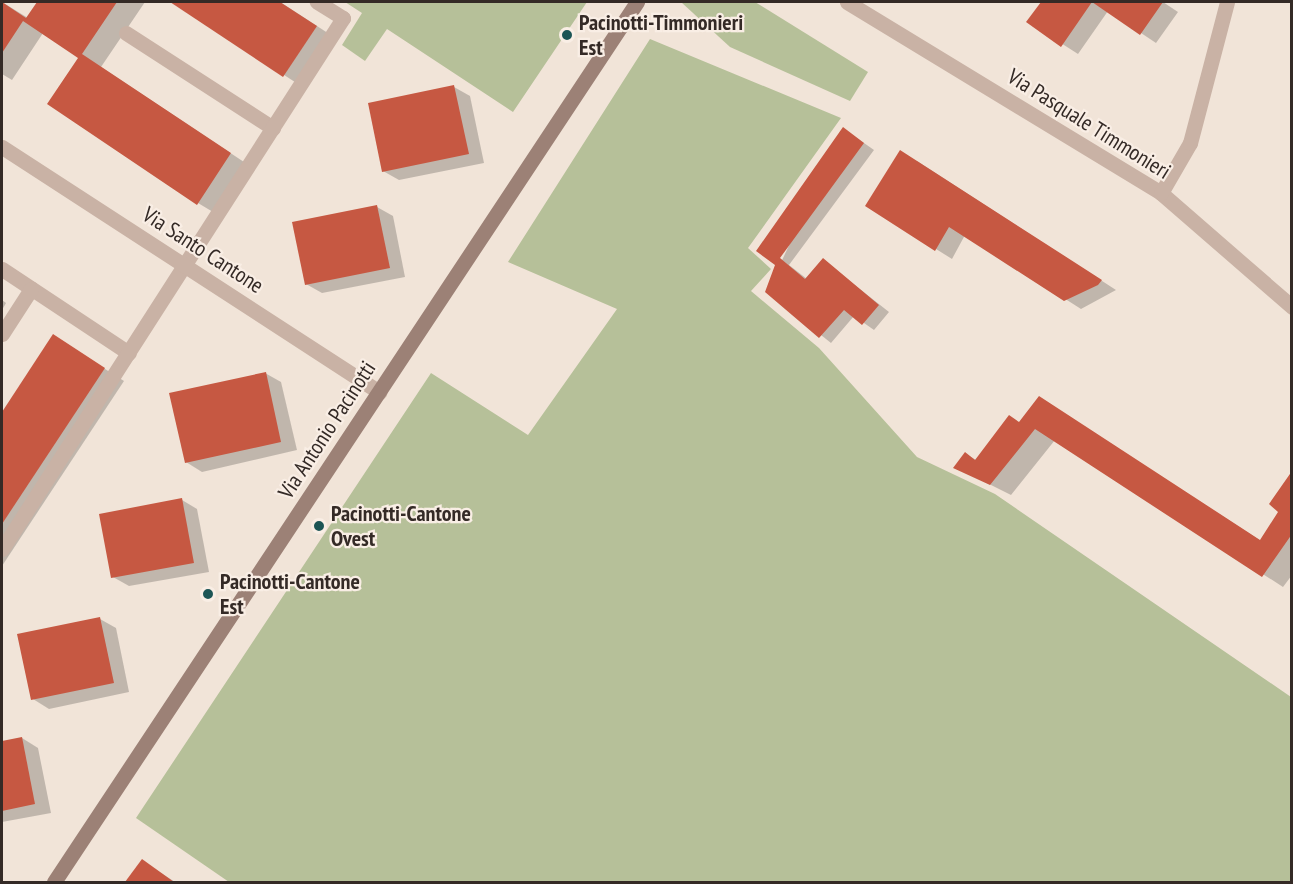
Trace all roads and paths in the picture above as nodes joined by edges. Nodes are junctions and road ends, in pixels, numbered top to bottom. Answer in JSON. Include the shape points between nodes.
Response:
{"nodes":[{"id":1,"x":317,"y":2,"type":"edge"},
{"id":2,"x":637,"y":2,"type":"edge"},
{"id":3,"x":847,"y":2,"type":"edge"},
{"id":4,"x":1227,"y":2,"type":"edge"},
{"id":5,"x":126,"y":33,"type":"dead end"},
{"id":6,"x":273,"y":128,"type":"junction"},
{"id":7,"x":2,"y":147,"type":"edge"},
{"id":8,"x":1161,"y":193,"type":"junction"},
{"id":9,"x":184,"y":264,"type":"junction"},
{"id":10,"x":2,"y":269,"type":"edge"},
{"id":11,"x":31,"y":289,"type":"junction"},
{"id":12,"x":1292,"y":307,"type":"edge"},
{"id":13,"x":2,"y":334,"type":"edge"},
{"id":14,"x":129,"y":354,"type":"junction"},
{"id":15,"x":379,"y":392,"type":"junction"},
{"id":16,"x":2,"y":549,"type":"edge"},
{"id":17,"x":54,"y":882,"type":"edge"}],
"edges":[{"from":1,"to":6,"type":"street","via":[[343,18]]},
{"from":2,"to":15,"type":"main road","name":"Via Antonio Pacinotti"},
{"from":3,"to":8,"type":"street","name":"Via Pasquale Timmonieri"},
{"from":4,"to":8,"type":"street","via":[[1190,143]]},
{"from":5,"to":6,"type":"street"},
{"from":6,"to":9,"type":"street"},
{"from":7,"to":9,"type":"street","name":"Via Santo Cantone"},
{"from":8,"to":12,"type":"street","name":"Via Pasquale Timmonieri"},
{"from":9,"to":14,"type":"street"},
{"from":9,"to":15,"type":"street","name":"Via Santo Cantone"},
{"from":10,"to":11,"type":"street"},
{"from":11,"to":13,"type":"street"},
{"from":11,"to":14,"type":"street"},
{"from":14,"to":16,"type":"street"},
{"from":15,"to":17,"type":"main road","name":"Via Antonio Pacinotti"}]}
